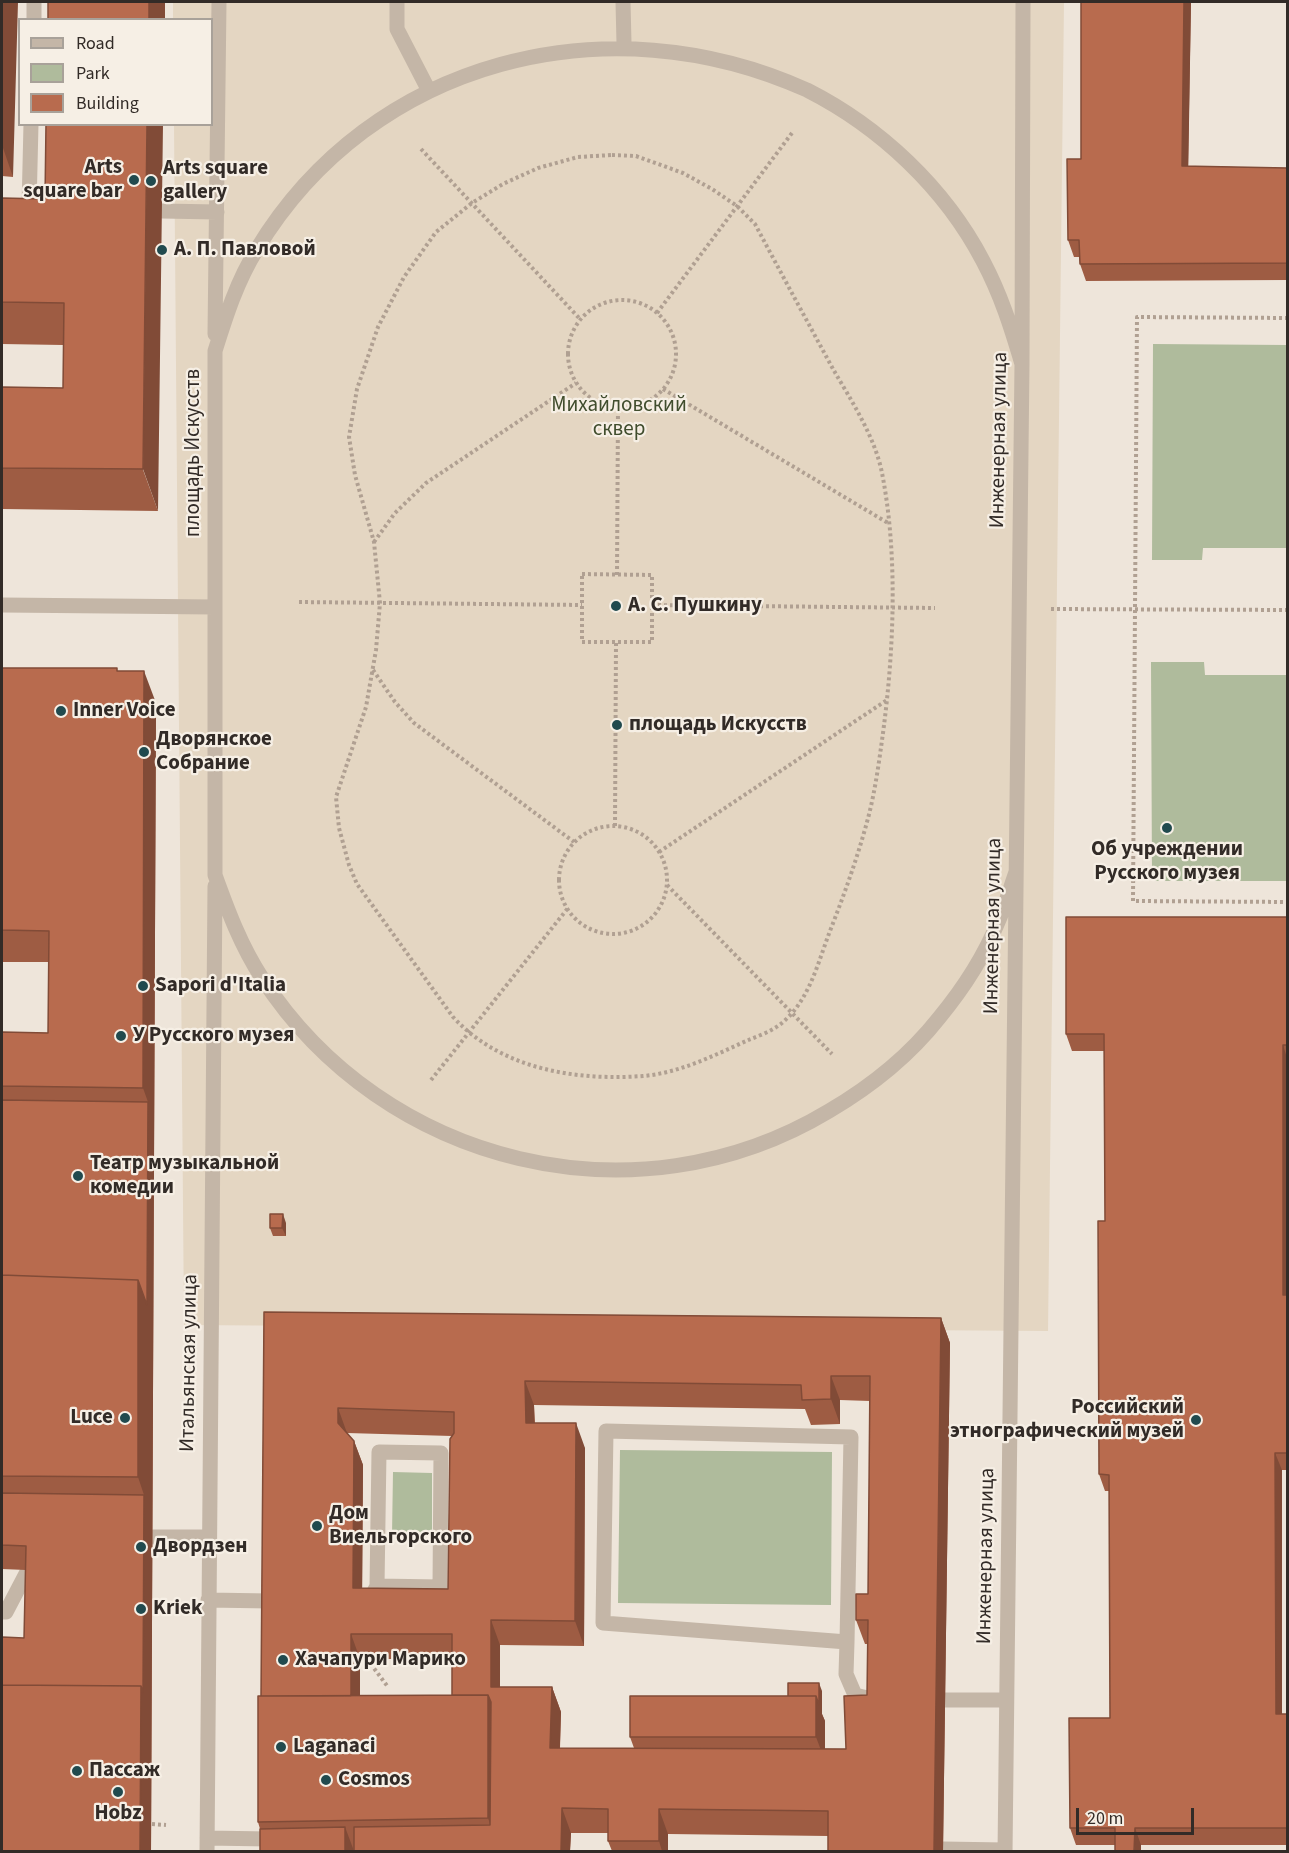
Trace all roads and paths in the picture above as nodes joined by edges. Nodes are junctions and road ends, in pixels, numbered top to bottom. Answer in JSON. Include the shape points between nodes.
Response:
{"nodes":[{"id":1,"x":34,"y":2,"type":"edge"},
{"id":2,"x":219,"y":2,"type":"edge"},
{"id":3,"x":397,"y":2,"type":"edge"},
{"id":4,"x":623,"y":2,"type":"edge"},
{"id":5,"x":1023,"y":2,"type":"edge"},
{"id":6,"x":34,"y":18,"type":"edge"},
{"id":7,"x":624,"y":43,"type":"junction"},
{"id":8,"x":428,"y":89,"type":"junction"},
{"id":9,"x":31,"y":126,"type":"edge"},
{"id":10,"x":792,"y":133,"type":"dead end"},
{"id":11,"x":421,"y":149,"type":"dead end"},
{"id":12,"x":471,"y":202,"type":"junction"},
{"id":13,"x":737,"y":206,"type":"junction"},
{"id":14,"x":11,"y":207,"type":"edge"},
{"id":15,"x":162,"y":212,"type":"dead end"},
{"id":16,"x":217,"y":212,"type":"junction"},
{"id":17,"x":657,"y":313,"type":"junction"},
{"id":18,"x":1287,"y":318,"type":"edge"},
{"id":19,"x":580,"y":319,"type":"junction"},
{"id":20,"x":215,"y":351,"type":"junction"},
{"id":21,"x":1022,"y":364,"type":"junction"},
{"id":22,"x":576,"y":383,"type":"junction"},
{"id":23,"x":663,"y":390,"type":"junction"},
{"id":24,"x":618,"y":408,"type":"junction"},
{"id":25,"x":889,"y":524,"type":"junction"},
{"id":26,"x":374,"y":542,"type":"junction"},
{"id":27,"x":617,"y":574,"type":"junction"},
{"id":28,"x":299,"y":602,"type":"dead end"},
{"id":29,"x":380,"y":603,"type":"junction"},
{"id":30,"x":2,"y":604,"type":"edge"},
{"id":31,"x":582,"y":605,"type":"junction"},
{"id":32,"x":652,"y":605,"type":"junction"},
{"id":33,"x":215,"y":607,"type":"junction"},
{"id":34,"x":892,"y":607,"type":"junction"},
{"id":35,"x":935,"y":608,"type":"dead end"},
{"id":36,"x":1051,"y":609,"type":"dead end"},
{"id":37,"x":1135,"y":609,"type":"junction"},
{"id":38,"x":1287,"y":610,"type":"edge"},
{"id":39,"x":616,"y":642,"type":"junction"},
{"id":40,"x":372,"y":669,"type":"junction"},
{"id":41,"x":887,"y":700,"type":"junction"},
{"id":42,"x":615,"y":826,"type":"junction"},
{"id":43,"x":574,"y":842,"type":"junction"},
{"id":44,"x":659,"y":852,"type":"junction"},
{"id":45,"x":1016,"y":872,"type":"junction"},
{"id":46,"x":215,"y":875,"type":"junction"},
{"id":47,"x":667,"y":885,"type":"junction"},
{"id":48,"x":1287,"y":902,"type":"edge"},
{"id":49,"x":568,"y":909,"type":"junction"},
{"id":50,"x":792,"y":1013,"type":"junction"},
{"id":51,"x":468,"y":1034,"type":"junction"},
{"id":52,"x":832,"y":1054,"type":"dead end"},
{"id":53,"x":431,"y":1080,"type":"dead end"},
{"id":54,"x":153,"y":1537,"type":"dead end"},
{"id":55,"x":208,"y":1537,"type":"junction"},
{"id":56,"x":28,"y":1570,"type":"edge"},
{"id":57,"x":377,"y":1586,"type":"junction"},
{"id":58,"x":208,"y":1600,"type":"junction"},
{"id":59,"x":270,"y":1601,"type":"edge"},
{"id":60,"x":362,"y":1603,"type":"edge"},
{"id":61,"x":2,"y":1612,"type":"edge"},
{"id":62,"x":846,"y":1642,"type":"junction"},
{"id":63,"x":367,"y":1659,"type":"edge"},
{"id":64,"x":388,"y":1687,"type":"dead end"},
{"id":65,"x":876,"y":1700,"type":"edge"},
{"id":66,"x":945,"y":1700,"type":"dead end"},
{"id":67,"x":1006,"y":1700,"type":"junction"},
{"id":68,"x":152,"y":1824,"type":"dead end"},
{"id":69,"x":166,"y":1824,"type":"dead end"},
{"id":70,"x":269,"y":1839,"type":"edge"},
{"id":71,"x":207,"y":1845,"type":"edge"},
{"id":72,"x":943,"y":1849,"type":"dead end"},
{"id":73,"x":1005,"y":1851,"type":"edge"}],
"edges":[{"from":1,"to":6,"type":"street"},
{"from":2,"to":16,"type":"street"},
{"from":3,"to":8,"type":"street","via":[[397,29]]},
{"from":4,"to":7,"type":"street"},
{"from":5,"to":21,"type":"street","name":"Инженерная улица"},
{"from":7,"to":8,"type":"street","name":"площадь Искусств","via":[[566,46],[512,56]]},
{"from":7,"to":21,"type":"street","name":"площадь Искусств","via":[[676,47],[729,59],[781,77],[830,102],[875,133],[916,170],[952,212],[982,259],[1006,310]]},
{"from":8,"to":20,"type":"street","name":"площадь Искусств","via":[[365,128],[323,163],[287,204],[256,250],[231,299]]},
{"from":9,"to":14,"type":"street","via":[[34,208]]},
{"from":10,"to":13,"type":"path"},
{"from":11,"to":12,"type":"path"},
{"from":12,"to":13,"type":"path","via":[[538,168],[578,157],[612,154],[636,156],[683,173]]},
{"from":12,"to":19,"type":"path"},
{"from":12,"to":26,"type":"path","via":[[436,232],[404,277],[378,327],[357,389],[349,437]]},
{"from":13,"to":17,"type":"path"},
{"from":13,"to":25,"type":"path","via":[[755,224],[864,423],[882,470]]},
{"from":15,"to":16,"type":"street"},
{"from":16,"to":20,"type":"street"},
{"from":17,"to":19,"type":"path","via":[[639,303],[618,300],[597,306]]},
{"from":17,"to":23,"type":"path","via":[[671,332],[676,353],[672,375]]},
{"from":18,"to":37,"type":"path","via":[[1137,317]]},
{"from":19,"to":22,"type":"path","via":[[568,348]]},
{"from":20,"to":33,"type":"street","name":"площадь Искусств"},
{"from":21,"to":45,"type":"street","name":"Инженерная улица"},
{"from":22,"to":24,"type":"path","via":[[592,400]]},
{"from":22,"to":26,"type":"path","via":[[426,483],[395,513]]},
{"from":23,"to":24,"type":"path","via":[[640,405]]},
{"from":23,"to":25,"type":"path"},
{"from":24,"to":27,"type":"path"},
{"from":25,"to":34,"type":"path"},
{"from":26,"to":29,"type":"path"},
{"from":27,"to":31,"type":"path","via":[[582,574]]},
{"from":27,"to":32,"type":"path","via":[[652,575]]},
{"from":28,"to":29,"type":"path"},
{"from":29,"to":31,"type":"path"},
{"from":29,"to":40,"type":"path"},
{"from":30,"to":33,"type":"street"},
{"from":31,"to":39,"type":"path","via":[[582,642]]},
{"from":32,"to":34,"type":"path"},
{"from":32,"to":39,"type":"path","via":[[652,642]]},
{"from":33,"to":46,"type":"street","name":"площадь Искусств"},
{"from":34,"to":35,"type":"path"},
{"from":34,"to":41,"type":"path"},
{"from":36,"to":37,"type":"path"},
{"from":37,"to":38,"type":"path"},
{"from":37,"to":48,"type":"path","via":[[1132,901]]},
{"from":39,"to":42,"type":"path"},
{"from":40,"to":43,"type":"path","via":[[414,723]]},
{"from":40,"to":51,"type":"path","via":[[366,707],[336,797],[339,828],[357,884]]},
{"from":41,"to":44,"type":"path"},
{"from":41,"to":50,"type":"path","via":[[865,830],[808,990]]},
{"from":42,"to":43,"type":"path","via":[[589,831]]},
{"from":42,"to":44,"type":"path","via":[[640,833]]},
{"from":43,"to":49,"type":"path","via":[[559,874]]},
{"from":44,"to":47,"type":"path","via":[[666,868]]},
{"from":45,"to":46,"type":"street","name":"площадь Искусств","via":[[998,924],[971,974],[938,1020],[899,1060],[855,1096],[807,1125],[755,1147],[701,1162],[645,1170],[589,1170],[533,1163],[479,1148],[427,1126],[378,1098],[334,1063],[295,1023],[262,977],[235,928]]},
{"from":45,"to":67,"type":"street","name":"Инженерная улица"},
{"from":46,"to":55,"type":"street","name":"Итальянская улица"},
{"from":47,"to":49,"type":"path","via":[[663,901],[651,919],[621,934],[592,930]]},
{"from":47,"to":50,"type":"path"},
{"from":49,"to":51,"type":"path"},
{"from":50,"to":51,"type":"path","via":[[771,1030],[661,1075],[589,1077],[536,1068]]},
{"from":50,"to":52,"type":"path"},
{"from":51,"to":53,"type":"path"},
{"from":54,"to":55,"type":"street"},
{"from":55,"to":58,"type":"street","name":"Итальянская улица"},
{"from":56,"to":61,"type":"street","via":[[6,1612]]},
{"from":57,"to":57,"type":"street","via":[[440,1587],[441,1453],[379,1452]]},
{"from":57,"to":60,"type":"street","via":[[368,1603]]},
{"from":58,"to":59,"type":"street"},
{"from":58,"to":71,"type":"street","name":"Итальянская улица"},
{"from":62,"to":62,"type":"street","via":[[851,1437],[606,1431],[603,1623]]},
{"from":62,"to":65,"type":"street","via":[[846,1674],[855,1695]]},
{"from":63,"to":64,"type":"path"},
{"from":66,"to":67,"type":"street"},
{"from":67,"to":73,"type":"street","name":"Инженерная улица"},
{"from":68,"to":69,"type":"path"},
{"from":70,"to":71,"type":"street"},
{"from":72,"to":73,"type":"street"}]}
